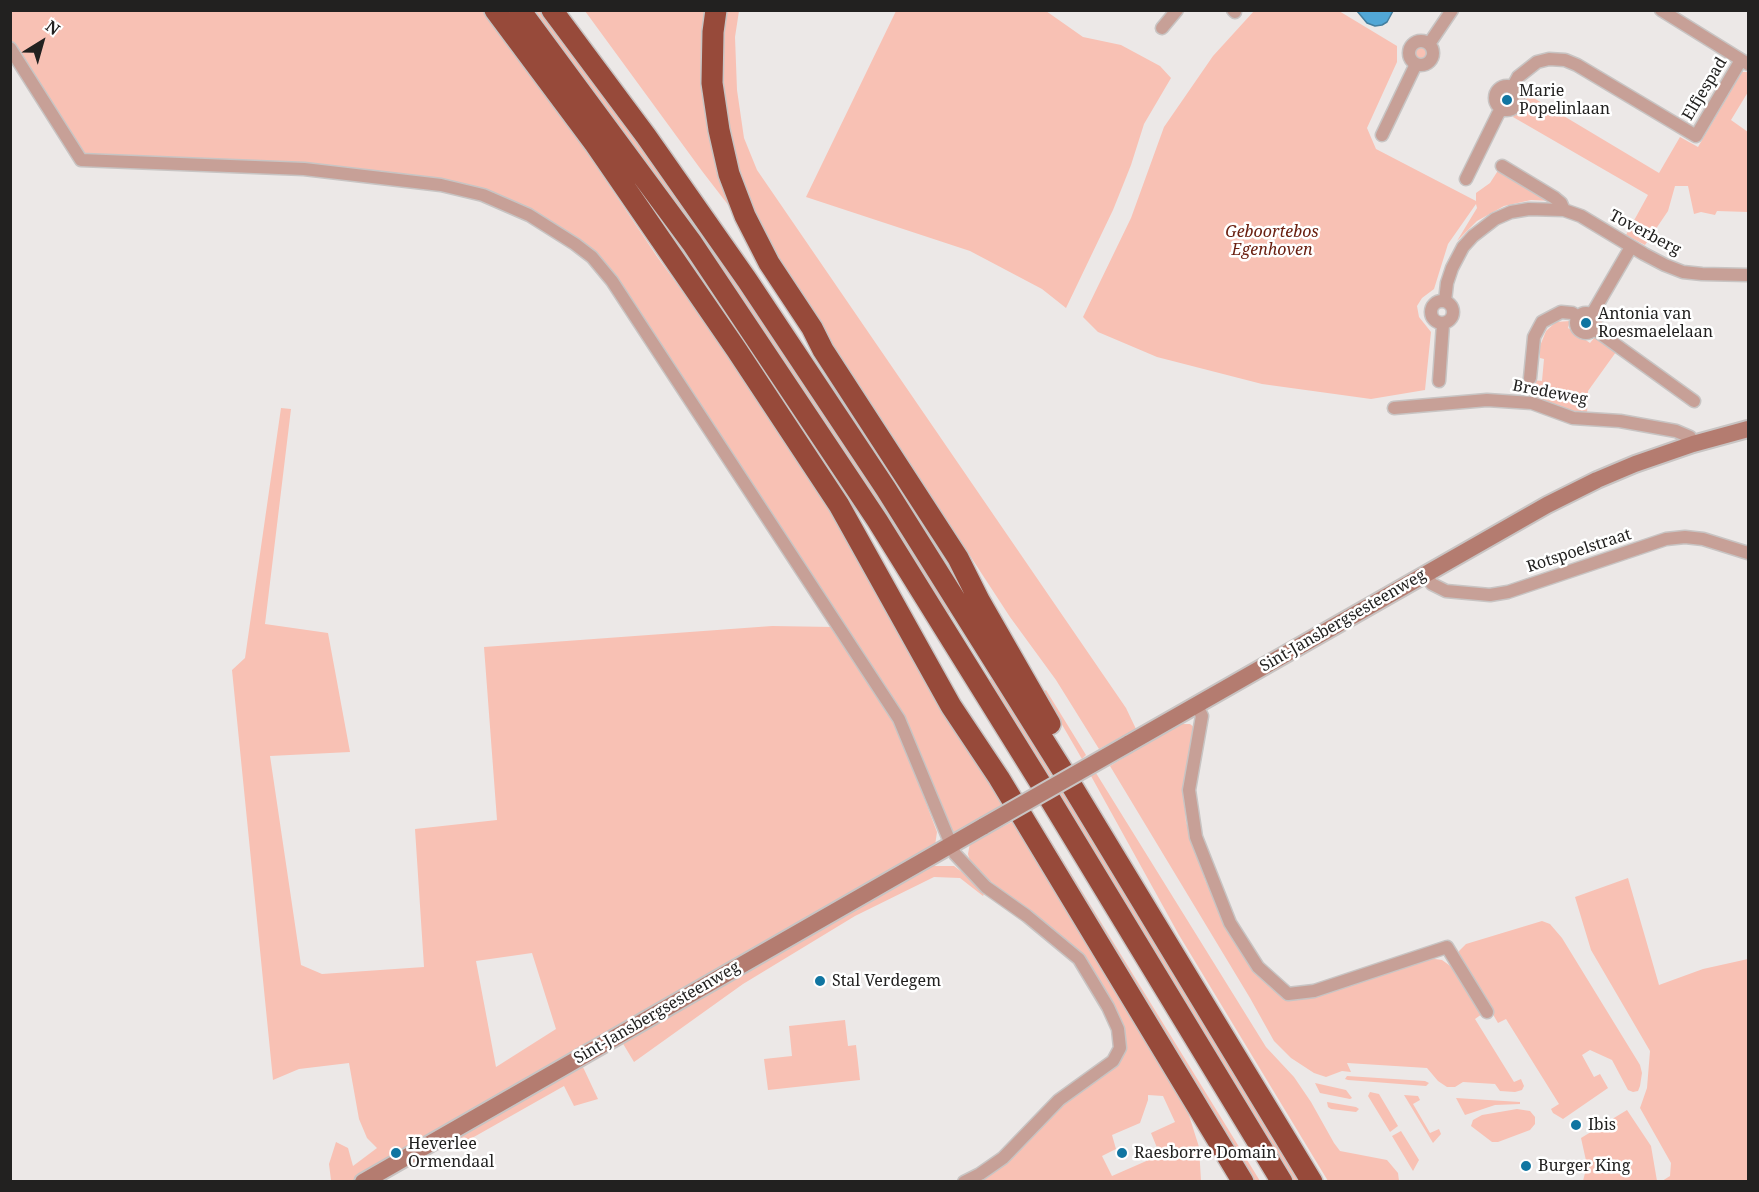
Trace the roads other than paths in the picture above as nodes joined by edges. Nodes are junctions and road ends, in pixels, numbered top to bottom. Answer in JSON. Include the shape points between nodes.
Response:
{"nodes":[{"id":1,"x":495,"y":10,"type":"edge"},
{"id":2,"x":519,"y":10,"type":"edge"},
{"id":3,"x":552,"y":10,"type":"edge"},
{"id":4,"x":716,"y":10,"type":"edge"},
{"id":5,"x":1177,"y":10,"type":"edge"},
{"id":6,"x":1452,"y":10,"type":"edge"},
{"id":7,"x":1661,"y":10,"type":"edge"},
{"id":8,"x":1162,"y":28,"type":"dead end"},
{"id":9,"x":1429,"y":44,"type":"junction"},
{"id":10,"x":10,"y":48,"type":"edge"},
{"id":11,"x":1745,"y":62,"type":"edge"},
{"id":12,"x":1416,"y":64,"type":"junction"},
{"id":13,"x":1382,"y":135,"type":"dead end"},
{"id":14,"x":1502,"y":166,"type":"dead end"},
{"id":15,"x":1466,"y":179,"type":"dead end"},
{"id":16,"x":1564,"y":210,"type":"junction"},
{"id":17,"x":1631,"y":247,"type":"junction"},
{"id":18,"x":1749,"y":275,"type":"edge"},
{"id":19,"x":747,"y":280,"type":"junction"},
{"id":20,"x":1444,"y":301,"type":"junction"},
{"id":21,"x":1592,"y":314,"type":"junction"},
{"id":22,"x":1578,"y":316,"type":"junction"},
{"id":23,"x":1443,"y":324,"type":"junction"},
{"id":24,"x":1594,"y":329,"type":"junction"},
{"id":25,"x":823,"y":350,"type":"junction"},
{"id":26,"x":1530,"y":378,"type":"dead end"},
{"id":27,"x":1439,"y":381,"type":"dead end"},
{"id":28,"x":1694,"y":400,"type":"dead end"},
{"id":29,"x":1394,"y":408,"type":"dead end"},
{"id":30,"x":1749,"y":429,"type":"edge"},
{"id":31,"x":1693,"y":444,"type":"junction"},
{"id":32,"x":877,"y":520,"type":"junction"},
{"id":33,"x":1749,"y":553,"type":"edge"},
{"id":34,"x":1425,"y":574,"type":"junction"},
{"id":35,"x":1200,"y":712,"type":"dead end"},
{"id":36,"x":1061,"y":768,"type":"junction"},
{"id":37,"x":999,"y":778,"type":"junction"},
{"id":38,"x":951,"y":845,"type":"junction"},
{"id":39,"x":1487,"y":1012,"type":"dead end"},
{"id":40,"x":363,"y":1182,"type":"edge"},
{"id":41,"x":964,"y":1182,"type":"edge"},
{"id":42,"x":1243,"y":1182,"type":"edge"},
{"id":43,"x":1282,"y":1182,"type":"edge"},
{"id":44,"x":1312,"y":1182,"type":"edge"}],
"edges":[{"from":1,"to":37,"type":"highway","via":[[595,144],[795,437],[839,505],[951,706]]},
{"from":2,"to":32,"type":"highway","via":[[692,243]]},
{"from":3,"to":19,"type":"highway"},
{"from":4,"to":25,"type":"highway","via":[[712,82],[729,174],[769,263]]},
{"from":5,"to":8,"type":"street"},
{"from":6,"to":9,"type":"street"},
{"from":7,"to":11,"type":"street"},
{"from":9,"to":12,"type":"street","via":[[1434,53],[1431,61]]},
{"from":9,"to":12,"type":"street","via":[[1420,41],[1410,48]]},
{"from":10,"to":38,"type":"street","via":[[81,160],[304,169],[441,185],[483,195],[529,215],[575,243],[612,281],[899,719]]},
{"from":11,"to":15,"type":"street","name":"Elfjespad","via":[[1696,136],[1577,65],[1565,60],[1537,62],[1518,77],[1512,88],[1518,94],[1518,103],[1498,114]]},
{"from":12,"to":13,"type":"street"},
{"from":14,"to":16,"type":"street","name":"Toverberg","via":[[1561,202]]},
{"from":16,"to":17,"type":"street","name":"Toverberg"},
{"from":16,"to":20,"type":"street","name":"Toverberg","via":[[1511,212],[1483,227],[1455,260]]},
{"from":17,"to":18,"type":"street","name":"Toverberg","via":[[1683,272]]},
{"from":17,"to":21,"type":"street"},
{"from":19,"to":25,"type":"highway","via":[[787,311]]},
{"from":19,"to":36,"type":"highway","via":[[886,489]]},
{"from":20,"to":23,"type":"street","name":"Toverberg","via":[[1454,313]]},
{"from":20,"to":23,"type":"street","name":"Toverberg","via":[[1436,302],[1431,312],[1435,322]]},
{"from":21,"to":22,"type":"street","via":[[1584,312]]},
{"from":21,"to":24,"type":"street","via":[[1596,321]]},
{"from":22,"to":24,"type":"street","via":[[1575,322],[1579,331],[1588,333]]},
{"from":22,"to":26,"type":"street","via":[[1561,312],[1542,322],[1534,337]]},
{"from":23,"to":27,"type":"street","name":"Toverberg"},
{"from":24,"to":28,"type":"street"},
{"from":25,"to":36,"type":"highway","via":[[958,558],[1055,732]]},
{"from":29,"to":31,"type":"street","name":"Bredeweg","via":[[1487,400],[1532,403],[1573,417],[1676,431],[1690,436]]},
{"from":30,"to":31,"type":"main road","name":"Sint-Jansbergsesteenweg"},
{"from":31,"to":34,"type":"main road","name":"Sint-Jansbergsesteenweg","via":[[1597,480]]},
{"from":32,"to":37,"type":"highway","via":[[878,543]]},
{"from":32,"to":43,"type":"highway"},
{"from":33,"to":34,"type":"street","name":"Rotspoelstraat","via":[[1703,539],[1666,539],[1490,595],[1446,591],[1432,584]]},
{"from":34,"to":38,"type":"main road","name":"Sint-Jansbergsesteenweg","bridge":true},
{"from":35,"to":39,"type":"street","via":[[1189,790],[1196,837],[1230,923],[1258,967],[1288,994],[1314,990],[1447,947]]},
{"from":36,"to":44,"type":"highway"},
{"from":37,"to":42,"type":"highway"},
{"from":38,"to":40,"type":"main road","name":"Sint-Jansbergsesteenweg"},
{"from":38,"to":41,"type":"street","via":[[986,887],[1079,959],[1108,1007],[1118,1029],[1120,1048],[1113,1061],[1059,1101],[1003,1158]]}]}
